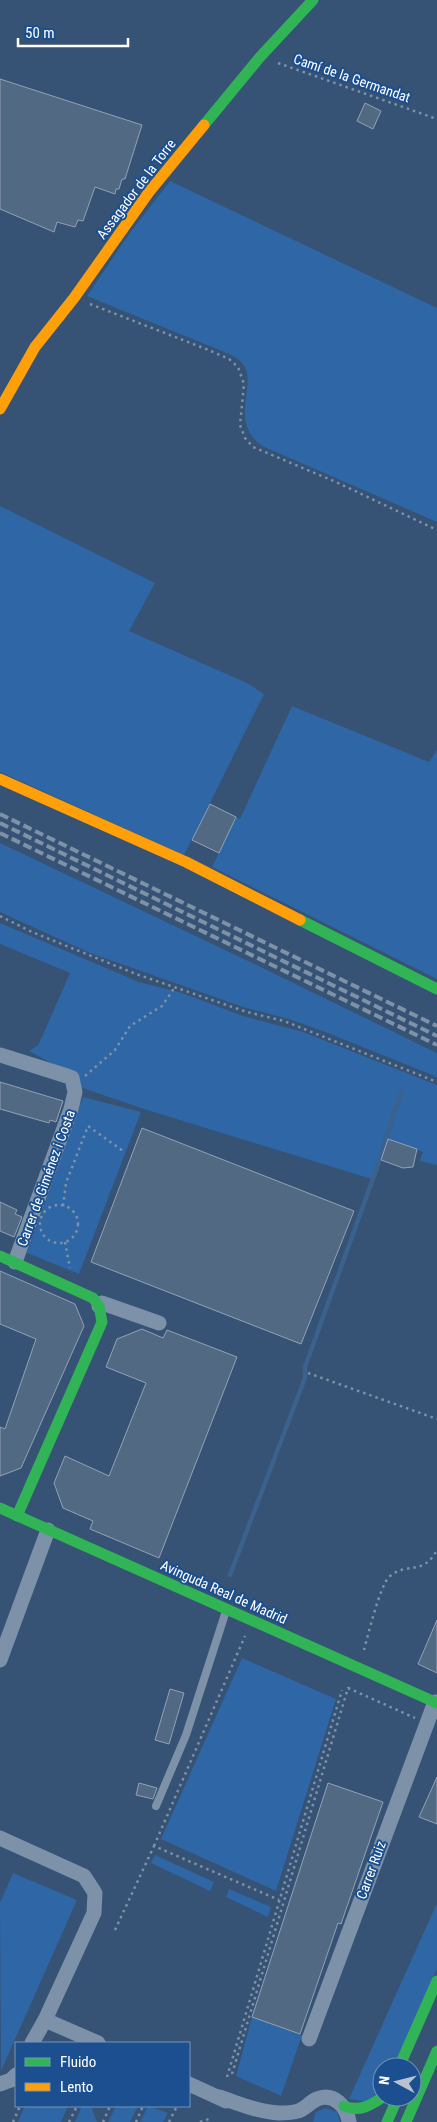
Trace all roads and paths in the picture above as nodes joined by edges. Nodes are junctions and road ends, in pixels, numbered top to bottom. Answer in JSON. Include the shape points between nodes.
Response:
{"nodes":[{"id":1,"x":314,"y":0,"type":"edge"},
{"id":2,"x":260,"y":57,"type":"junction"},
{"id":3,"x":437,"y":119,"type":"edge"},
{"id":4,"x":74,"y":298,"type":"junction"},
{"id":5,"x":0,"y":409,"type":"edge"},
{"id":6,"x":437,"y":530,"type":"edge"},
{"id":7,"x":0,"y":779,"type":"edge"},
{"id":8,"x":0,"y":916,"type":"edge"},
{"id":9,"x":175,"y":986,"type":"junction"},
{"id":10,"x":437,"y":989,"type":"edge"},
{"id":11,"x":0,"y":1055,"type":"edge"},
{"id":12,"x":437,"y":1082,"type":"edge"},
{"id":13,"x":74,"y":1084,"type":"junction"},
{"id":14,"x":123,"y":1151,"type":"dead end"},
{"id":15,"x":63,"y":1206,"type":"junction"},
{"id":16,"x":65,"y":1242,"type":"junction"},
{"id":17,"x":0,"y":1256,"type":"edge"},
{"id":18,"x":15,"y":1262,"type":"junction"},
{"id":19,"x":73,"y":1288,"type":"junction"},
{"id":20,"x":99,"y":1306,"type":"junction"},
{"id":21,"x":159,"y":1323,"type":"dead end"},
{"id":22,"x":308,"y":1373,"type":"dead end"},
{"id":23,"x":437,"y":1419,"type":"edge"},
{"id":24,"x":0,"y":1508,"type":"edge"},
{"id":25,"x":17,"y":1516,"type":"junction"},
{"id":26,"x":48,"y":1530,"type":"junction"},
{"id":27,"x":437,"y":1550,"type":"edge"},
{"id":28,"x":227,"y":1610,"type":"junction"},
{"id":29,"x":241,"y":1645,"type":"dead end"},
{"id":30,"x":0,"y":1660,"type":"edge"},
{"id":31,"x":358,"y":1668,"type":"junction"},
{"id":32,"x":342,"y":1690,"type":"dead end"},
{"id":33,"x":436,"y":1702,"type":"edge"},
{"id":34,"x":418,"y":1719,"type":"dead end"},
{"id":35,"x":156,"y":1806,"type":"dead end"},
{"id":36,"x":1,"y":1840,"type":"edge"},
{"id":37,"x":154,"y":1846,"type":"junction"},
{"id":38,"x":280,"y":1900,"type":"junction"},
{"id":39,"x":115,"y":1930,"type":"dead end"},
{"id":40,"x":437,"y":1981,"type":"edge"},
{"id":41,"x":437,"y":2008,"type":"edge"},
{"id":42,"x":45,"y":2020,"type":"junction"},
{"id":43,"x":309,"y":2039,"type":"dead end"},
{"id":44,"x":33,"y":2042,"type":"edge"},
{"id":45,"x":96,"y":2042,"type":"edge"},
{"id":46,"x":437,"y":2051,"type":"edge"},
{"id":47,"x":403,"y":2057,"type":"edge"},
{"id":48,"x":415,"y":2057,"type":"edge"},
{"id":49,"x":232,"y":2074,"type":"dead end"},
{"id":50,"x":15,"y":2076,"type":"edge"},
{"id":51,"x":227,"y":2077,"type":"dead end"},
{"id":52,"x":0,"y":2084,"type":"edge"},
{"id":53,"x":190,"y":2084,"type":"edge"},
{"id":54,"x":219,"y":2097,"type":"junction"},
{"id":55,"x":309,"y":2104,"type":"junction"},
{"id":56,"x":372,"y":2105,"type":"edge"},
{"id":57,"x":344,"y":2106,"type":"junction"},
{"id":58,"x":20,"y":2107,"type":"edge"},
{"id":59,"x":76,"y":2107,"type":"edge"},
{"id":60,"x":110,"y":2107,"type":"edge"},
{"id":61,"x":143,"y":2107,"type":"edge"},
{"id":62,"x":176,"y":2107,"type":"edge"},
{"id":63,"x":394,"y":2107,"type":"edge"},
{"id":64,"x":13,"y":2122,"type":"edge"},
{"id":65,"x":69,"y":2122,"type":"edge"},
{"id":66,"x":103,"y":2122,"type":"edge"},
{"id":67,"x":136,"y":2122,"type":"edge"},
{"id":68,"x":169,"y":2122,"type":"edge"},
{"id":69,"x":200,"y":2122,"type":"edge"},
{"id":70,"x":208,"y":2122,"type":"edge"},
{"id":71,"x":278,"y":2122,"type":"edge"},
{"id":72,"x":303,"y":2122,"type":"edge"},
{"id":73,"x":349,"y":2122,"type":"edge"},
{"id":74,"x":387,"y":2122,"type":"edge"},
{"id":75,"x":406,"y":2122,"type":"edge"}],
"edges":[{"from":1,"to":2,"type":"street","name":"Assagador de la Torre"},
{"from":2,"to":3,"type":"path","name":"Camí de la Germandat"},
{"from":2,"to":4,"type":"street","name":"Assagador de la Torre","via":[[149,192]]},
{"from":4,"to":5,"type":"street","name":"Assagador de la Torre","via":[[35,347]]},
{"from":4,"to":6,"type":"path","via":[[228,359],[238,367],[242,378],[240,425],[253,447]]},
{"from":7,"to":10,"type":"street","via":[[186,862]]},
{"from":8,"to":9,"type":"path","via":[[80,952]]},
{"from":9,"to":12,"type":"path","via":[[292,1024]]},
{"from":9,"to":13,"type":"path","via":[[162,1006],[130,1026],[115,1050]]},
{"from":11,"to":13,"type":"street","via":[[67,1076]]},
{"from":13,"to":18,"type":"street","name":"Carrer de Giménez i Costa","via":[[71,1109]]},
{"from":14,"to":15,"type":"path","via":[[88,1126],[66,1183]]},
{"from":15,"to":16,"type":"path","via":[[72,1210],[77,1222],[75,1234]]},
{"from":15,"to":16,"type":"path","via":[[48,1209],[39,1225],[48,1240],[59,1244]]},
{"from":16,"to":19,"type":"path"},
{"from":17,"to":18,"type":"street"},
{"from":18,"to":19,"type":"street"},
{"from":19,"to":20,"type":"street","via":[[93,1298]]},
{"from":20,"to":21,"type":"street","via":[[102,1304]]},
{"from":20,"to":25,"type":"street","via":[[102,1322],[98,1334]]},
{"from":22,"to":23,"type":"path"},
{"from":24,"to":25,"type":"street","name":"Avinguda Real de Madrid"},
{"from":25,"to":26,"type":"street","name":"Avinguda Real de Madrid"},
{"from":26,"to":28,"type":"street","name":"Avinguda Real de Madrid"},
{"from":26,"to":30,"type":"street"},
{"from":27,"to":31,"type":"path","via":[[421,1567],[397,1572],[386,1580]]},
{"from":28,"to":31,"type":"street","name":"Avinguda Real de Madrid"},
{"from":28,"to":35,"type":"lane","via":[[186,1735]]},
{"from":29,"to":37,"type":"path"},
{"from":31,"to":33,"type":"street","name":"Avinguda Real de Madrid"},
{"from":32,"to":38,"type":"path"},
{"from":33,"to":43,"type":"street","name":"Carrer Ruiz"},
{"from":34,"to":49,"type":"path","via":[[348,1688]]},
{"from":36,"to":42,"type":"street","via":[[84,1876],[95,1893],[94,1913]]},
{"from":37,"to":38,"type":"path"},
{"from":37,"to":39,"type":"path"},
{"from":38,"to":51,"type":"path"},
{"from":40,"to":47,"type":"street"},
{"from":41,"to":48,"type":"street"},
{"from":42,"to":44,"type":"street"},
{"from":42,"to":45,"type":"street"},
{"from":46,"to":75,"type":"street"},
{"from":50,"to":52,"type":"street"},
{"from":53,"to":54,"type":"street"},
{"from":54,"to":55,"type":"street","via":[[276,2113],[298,2111]]},
{"from":54,"to":71,"type":"street","via":[[247,2114]]},
{"from":55,"to":57,"type":"street","via":[[316,2099],[330,2098]]},
{"from":55,"to":72,"type":"street"},
{"from":56,"to":57,"type":"street","via":[[361,2109]]},
{"from":57,"to":73,"type":"street"},
{"from":58,"to":64,"type":"path"},
{"from":59,"to":65,"type":"path"},
{"from":60,"to":66,"type":"path"},
{"from":61,"to":67,"type":"path"},
{"from":62,"to":68,"type":"path"},
{"from":63,"to":74,"type":"street"},
{"from":69,"to":70,"type":"path","via":[[209,2119]]}]}
